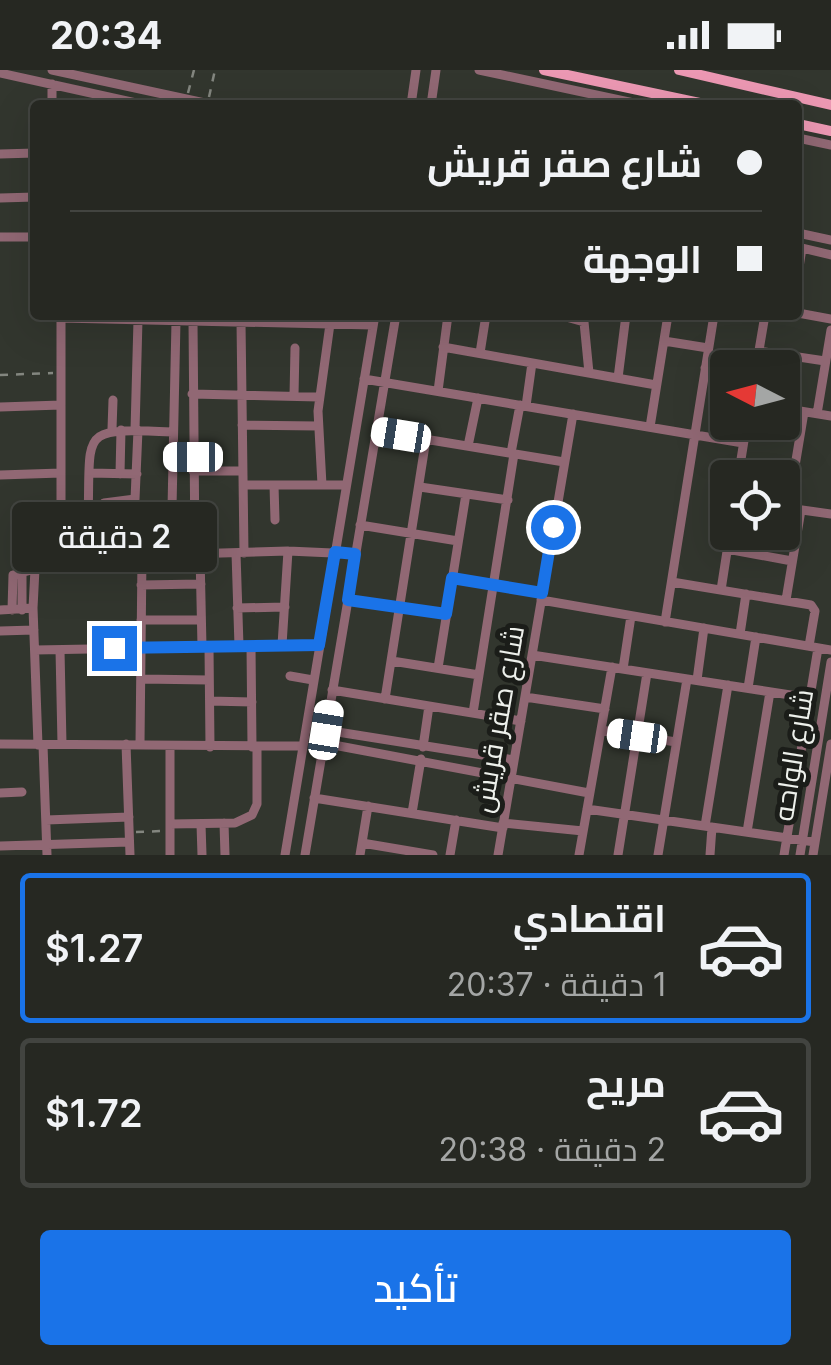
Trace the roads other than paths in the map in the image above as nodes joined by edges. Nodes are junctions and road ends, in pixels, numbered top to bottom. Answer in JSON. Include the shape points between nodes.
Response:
{"nodes":[{"id":1,"x":52,"y":70,"type":"edge"},
{"id":2,"x":416,"y":70,"type":"edge"},
{"id":3,"x":436,"y":70,"type":"edge"},
{"id":4,"x":479,"y":70,"type":"edge"},
{"id":5,"x":544,"y":70,"type":"edge"},
{"id":6,"x":680,"y":70,"type":"edge"},
{"id":7,"x":0,"y":73,"type":"edge"},
{"id":8,"x":52,"y":84,"type":"junction"},
{"id":9,"x":52,"y":100,"type":"edge"},
{"id":10,"x":123,"y":100,"type":"edge"},
{"id":11,"x":192,"y":100,"type":"edge"},
{"id":12,"x":411,"y":100,"type":"edge"},
{"id":13,"x":432,"y":100,"type":"edge"},
{"id":14,"x":620,"y":100,"type":"edge"},
{"id":15,"x":686,"y":100,"type":"edge"},
{"id":16,"x":831,"y":105,"type":"edge"},
{"id":17,"x":802,"y":125,"type":"edge"},
{"id":18,"x":831,"y":131,"type":"edge"},
{"id":19,"x":802,"y":139,"type":"edge"},
{"id":20,"x":831,"y":146,"type":"edge"},
{"id":21,"x":0,"y":154,"type":"edge"},
{"id":22,"x":30,"y":154,"type":"edge"},
{"id":23,"x":30,"y":197,"type":"edge"},
{"id":24,"x":0,"y":198,"type":"edge"},
{"id":25,"x":802,"y":234,"type":"edge"},
{"id":26,"x":0,"y":238,"type":"edge"},
{"id":27,"x":30,"y":238,"type":"edge"},
{"id":28,"x":831,"y":240,"type":"edge"},
{"id":29,"x":802,"y":248,"type":"edge"},
{"id":30,"x":831,"y":255,"type":"edge"},
{"id":31,"x":802,"y":314,"type":"edge"},
{"id":32,"x":831,"y":318,"type":"edge"},
{"id":33,"x":61,"y":320,"type":"edge"},
{"id":34,"x":138,"y":320,"type":"edge"},
{"id":35,"x":170,"y":320,"type":"edge"},
{"id":36,"x":249,"y":320,"type":"edge"},
{"id":37,"x":288,"y":320,"type":"edge"},
{"id":38,"x":348,"y":320,"type":"edge"},
{"id":39,"x":374,"y":320,"type":"edge"},
{"id":40,"x":395,"y":320,"type":"edge"},
{"id":41,"x":447,"y":320,"type":"edge"},
{"id":42,"x":485,"y":320,"type":"edge"},
{"id":43,"x":577,"y":320,"type":"edge"},
{"id":44,"x":625,"y":320,"type":"edge"},
{"id":45,"x":667,"y":320,"type":"edge"},
{"id":46,"x":713,"y":320,"type":"edge"},
{"id":47,"x":763,"y":320,"type":"edge"},
{"id":48,"x":176,"y":321,"type":"junction"},
{"id":49,"x":193,"y":321,"type":"junction"},
{"id":50,"x":330,"y":324,"type":"junction"},
{"id":51,"x":831,"y":330,"type":"edge"},
{"id":52,"x":664,"y":341,"type":"junction"},
{"id":53,"x":443,"y":347,"type":"junction"},
{"id":54,"x":295,"y":348,"type":"dead end"},
{"id":55,"x":708,"y":348,"type":"junction"},
{"id":56,"x":759,"y":350,"type":"edge"},
{"id":57,"x":480,"y":354,"type":"junction"},
{"id":58,"x":800,"y":357,"type":"edge"},
{"id":59,"x":826,"y":361,"type":"junction"},
{"id":60,"x":532,"y":363,"type":"junction"},
{"id":61,"x":706,"y":368,"type":"junction"},
{"id":62,"x":710,"y":369,"type":"edge"},
{"id":63,"x":588,"y":373,"type":"junction"},
{"id":64,"x":618,"y":378,"type":"junction"},
{"id":65,"x":364,"y":379,"type":"junction"},
{"id":66,"x":384,"y":382,"type":"junction"},
{"id":67,"x":656,"y":385,"type":"junction"},
{"id":68,"x":438,"y":392,"type":"junction"},
{"id":69,"x":192,"y":394,"type":"junction"},
{"id":70,"x":242,"y":395,"type":"junction"},
{"id":71,"x":294,"y":396,"type":"junction"},
{"id":72,"x":318,"y":396,"type":"junction"},
{"id":73,"x":478,"y":398,"type":"junction"},
{"id":74,"x":113,"y":400,"type":"dead end"},
{"id":75,"x":60,"y":404,"type":"junction"},
{"id":76,"x":0,"y":406,"type":"edge"},
{"id":77,"x":523,"y":406,"type":"junction"},
{"id":78,"x":800,"y":411,"type":"edge"},
{"id":79,"x":804,"y":412,"type":"junction"},
{"id":80,"x":572,"y":414,"type":"junction"},
{"id":81,"x":817,"y":414,"type":"junction"},
{"id":82,"x":831,"y":416,"type":"edge"},
{"id":83,"x":242,"y":426,"type":"junction"},
{"id":84,"x":318,"y":426,"type":"junction"},
{"id":85,"x":650,"y":427,"type":"junction"},
{"id":86,"x":117,"y":430,"type":"junction"},
{"id":87,"x":136,"y":430,"type":"junction"},
{"id":88,"x":376,"y":431,"type":"junction"},
{"id":89,"x":172,"y":432,"type":"junction"},
{"id":90,"x":696,"y":435,"type":"junction"},
{"id":91,"x":426,"y":439,"type":"junction"},
{"id":92,"x":744,"y":440,"type":"edge"},
{"id":93,"x":743,"y":444,"type":"junction"},
{"id":94,"x":468,"y":446,"type":"junction"},
{"id":95,"x":513,"y":453,"type":"junction"},
{"id":96,"x":172,"y":457,"type":"junction"},
{"id":97,"x":193,"y":457,"type":"junction"},
{"id":98,"x":741,"y":460,"type":"edge"},
{"id":99,"x":794,"y":460,"type":"edge"},
{"id":100,"x":564,"y":462,"type":"junction"},
{"id":101,"x":193,"y":471,"type":"junction"},
{"id":102,"x":243,"y":471,"type":"junction"},
{"id":103,"x":60,"y":473,"type":"junction"},
{"id":104,"x":90,"y":473,"type":"junction"},
{"id":105,"x":120,"y":474,"type":"junction"},
{"id":106,"x":137,"y":474,"type":"junction"},
{"id":107,"x":0,"y":475,"type":"edge"},
{"id":108,"x":322,"y":484,"type":"junction"},
{"id":109,"x":243,"y":485,"type":"junction"},
{"id":110,"x":274,"y":485,"type":"junction"},
{"id":111,"x":346,"y":485,"type":"junction"},
{"id":112,"x":420,"y":487,"type":"junction"},
{"id":113,"x":466,"y":494,"type":"junction"},
{"id":114,"x":508,"y":500,"type":"junction"},
{"id":115,"x":801,"y":510,"type":"joint"},
{"id":116,"x":831,"y":514,"type":"edge"},
{"id":117,"x":60,"y":519,"type":"junction"},
{"id":118,"x":74,"y":519,"type":"junction"},
{"id":119,"x":88,"y":520,"type":"junction"},
{"id":120,"x":275,"y":520,"type":"dead end"},
{"id":121,"x":360,"y":525,"type":"junction"},
{"id":122,"x":412,"y":534,"type":"junction"},
{"id":123,"x":458,"y":541,"type":"junction"},
{"id":124,"x":60,"y":544,"type":"junction"},
{"id":125,"x":727,"y":550,"type":"edge"},
{"id":126,"x":733,"y":550,"type":"edge"},
{"id":127,"x":288,"y":551,"type":"junction"},
{"id":128,"x":335,"y":552,"type":"junction"},
{"id":129,"x":240,"y":553,"type":"junction"},
{"id":130,"x":198,"y":554,"type":"junction"},
{"id":131,"x":355,"y":554,"type":"junction"},
{"id":132,"x":171,"y":555,"type":"junction"},
{"id":133,"x":142,"y":556,"type":"junction"},
{"id":134,"x":60,"y":558,"type":"junction"},
{"id":135,"x":792,"y":560,"type":"junction"},
{"id":136,"x":35,"y":568,"type":"junction"},
{"id":137,"x":452,"y":578,"type":"junction"},
{"id":138,"x":672,"y":582,"type":"junction"},
{"id":139,"x":201,"y":584,"type":"junction"},
{"id":140,"x":142,"y":585,"type":"junction"},
{"id":141,"x":494,"y":585,"type":"junction"},
{"id":142,"x":721,"y":590,"type":"junction"},
{"id":143,"x":746,"y":594,"type":"junction"},
{"id":144,"x":542,"y":597,"type":"junction"},
{"id":145,"x":348,"y":600,"type":"junction"},
{"id":146,"x":786,"y":600,"type":"junction"},
{"id":147,"x":285,"y":607,"type":"junction"},
{"id":148,"x":33,"y":608,"type":"junction"},
{"id":149,"x":237,"y":608,"type":"junction"},
{"id":150,"x":400,"y":608,"type":"junction"},
{"id":151,"x":0,"y":610,"type":"edge"},
{"id":152,"x":17,"y":610,"type":"junction"},
{"id":153,"x":446,"y":614,"type":"junction"},
{"id":154,"x":632,"y":616,"type":"junction"},
{"id":155,"x":141,"y":620,"type":"junction"},
{"id":156,"x":201,"y":620,"type":"junction"},
{"id":157,"x":665,"y":622,"type":"junction"},
{"id":158,"x":704,"y":628,"type":"junction"},
{"id":159,"x":34,"y":630,"type":"junction"},
{"id":160,"x":0,"y":631,"type":"edge"},
{"id":161,"x":740,"y":634,"type":"junction"},
{"id":162,"x":756,"y":637,"type":"junction"},
{"id":163,"x":319,"y":645,"type":"junction"},
{"id":164,"x":239,"y":646,"type":"junction"},
{"id":165,"x":252,"y":646,"type":"junction"},
{"id":166,"x":282,"y":646,"type":"junction"},
{"id":167,"x":206,"y":647,"type":"junction"},
{"id":168,"x":814,"y":647,"type":"junction"},
{"id":169,"x":141,"y":648,"type":"junction"},
{"id":170,"x":35,"y":650,"type":"junction"},
{"id":171,"x":60,"y":650,"type":"junction"},
{"id":172,"x":831,"y":650,"type":"edge"},
{"id":173,"x":532,"y":655,"type":"junction"},
{"id":174,"x":392,"y":661,"type":"junction"},
{"id":175,"x":831,"y":662,"type":"edge"},
{"id":176,"x":612,"y":667,"type":"junction"},
{"id":177,"x":438,"y":668,"type":"junction"},
{"id":178,"x":623,"y":669,"type":"junction"},
{"id":179,"x":647,"y":672,"type":"junction"},
{"id":180,"x":479,"y":675,"type":"junction"},
{"id":181,"x":290,"y":676,"type":"dead end"},
{"id":182,"x":141,"y":679,"type":"junction"},
{"id":183,"x":210,"y":680,"type":"junction"},
{"id":184,"x":313,"y":680,"type":"junction"},
{"id":185,"x":692,"y":680,"type":"junction"},
{"id":186,"x":728,"y":685,"type":"junction"},
{"id":187,"x":748,"y":688,"type":"junction"},
{"id":188,"x":332,"y":690,"type":"junction"},
{"id":189,"x":770,"y":692,"type":"junction"},
{"id":190,"x":525,"y":697,"type":"junction"},
{"id":191,"x":810,"y":698,"type":"junction"},
{"id":192,"x":386,"y":699,"type":"junction"},
{"id":193,"x":210,"y":701,"type":"junction"},
{"id":194,"x":252,"y":702,"type":"junction"},
{"id":195,"x":429,"y":706,"type":"junction"},
{"id":196,"x":605,"y":708,"type":"junction"},
{"id":197,"x":472,"y":713,"type":"junction"},
{"id":198,"x":521,"y":720,"type":"junction"},
{"id":199,"x":326,"y":730,"type":"junction"},
{"id":200,"x":600,"y":730,"type":"junction"},
{"id":201,"x":637,"y":736,"type":"junction"},
{"id":202,"x":323,"y":742,"type":"junction"},
{"id":203,"x":676,"y":742,"type":"junction"},
{"id":204,"x":0,"y":744,"type":"edge"},
{"id":205,"x":62,"y":744,"type":"junction"},
{"id":206,"x":126,"y":744,"type":"junction"},
{"id":207,"x":140,"y":744,"type":"junction"},
{"id":208,"x":831,"y":744,"type":"edge"},
{"id":209,"x":40,"y":745,"type":"junction"},
{"id":210,"x":170,"y":746,"type":"junction"},
{"id":211,"x":302,"y":746,"type":"junction"},
{"id":212,"x":210,"y":747,"type":"junction"},
{"id":213,"x":254,"y":747,"type":"junction"},
{"id":214,"x":424,"y":748,"type":"junction"},
{"id":215,"x":421,"y":760,"type":"junction"},
{"id":216,"x":514,"y":760,"type":"junction"},
{"id":217,"x":512,"y":775,"type":"junction"},
{"id":218,"x":22,"y":792,"type":"dead end"},
{"id":219,"x":0,"y":793,"type":"edge"},
{"id":220,"x":588,"y":793,"type":"junction"},
{"id":221,"x":314,"y":798,"type":"junction"},
{"id":222,"x":368,"y":806,"type":"junction"},
{"id":223,"x":587,"y":808,"type":"junction"},
{"id":224,"x":412,"y":814,"type":"junction"},
{"id":225,"x":624,"y":814,"type":"junction"},
{"id":226,"x":129,"y":817,"type":"junction"},
{"id":227,"x":46,"y":820,"type":"junction"},
{"id":228,"x":456,"y":820,"type":"junction"},
{"id":229,"x":664,"y":820,"type":"junction"},
{"id":230,"x":224,"y":823,"type":"junction"},
{"id":231,"x":201,"y":824,"type":"junction"},
{"id":232,"x":503,"y":826,"type":"junction"},
{"id":233,"x":709,"y":826,"type":"junction"},
{"id":234,"x":170,"y":828,"type":"junction"},
{"id":235,"x":583,"y":832,"type":"junction"},
{"id":236,"x":747,"y":832,"type":"junction"},
{"id":237,"x":129,"y":837,"type":"junction"},
{"id":238,"x":786,"y":838,"type":"junction"},
{"id":239,"x":803,"y":840,"type":"junction"},
{"id":240,"x":815,"y":842,"type":"junction"},
{"id":241,"x":107,"y":843,"type":"junction"},
{"id":242,"x":362,"y":843,"type":"junction"},
{"id":243,"x":0,"y":846,"type":"edge"},
{"id":244,"x":47,"y":849,"type":"edge"},
{"id":245,"x":405,"y":853,"type":"edge"},
{"id":246,"x":107,"y":855,"type":"edge"},
{"id":247,"x":130,"y":855,"type":"edge"},
{"id":248,"x":170,"y":855,"type":"edge"},
{"id":249,"x":202,"y":855,"type":"edge"},
{"id":250,"x":225,"y":855,"type":"edge"},
{"id":251,"x":285,"y":855,"type":"edge"},
{"id":252,"x":305,"y":855,"type":"edge"},
{"id":253,"x":360,"y":855,"type":"edge"},
{"id":254,"x":433,"y":855,"type":"edge"},
{"id":255,"x":450,"y":855,"type":"edge"},
{"id":256,"x":498,"y":855,"type":"edge"},
{"id":257,"x":578,"y":855,"type":"edge"},
{"id":258,"x":618,"y":855,"type":"edge"},
{"id":259,"x":658,"y":855,"type":"edge"},
{"id":260,"x":710,"y":855,"type":"edge"},
{"id":261,"x":784,"y":855,"type":"edge"},
{"id":262,"x":800,"y":855,"type":"edge"},
{"id":263,"x":813,"y":855,"type":"edge"}],
"edges":[{"from":1,"to":11,"type":"street"},
{"from":2,"to":12,"type":"street"},
{"from":3,"to":13,"type":"street"},
{"from":4,"to":14,"type":"street"},
{"from":5,"to":15,"type":"main road"},
{"from":6,"to":16,"type":"main road"},
{"from":7,"to":8,"type":"street"},
{"from":8,"to":9,"type":"street"},
{"from":8,"to":10,"type":"street"},
{"from":17,"to":18,"type":"main road"},
{"from":19,"to":20,"type":"street"},
{"from":21,"to":22,"type":"street"},
{"from":23,"to":24,"type":"street"},
{"from":25,"to":28,"type":"street"},
{"from":26,"to":27,"type":"street"},
{"from":29,"to":30,"type":"street"},
{"from":31,"to":32,"type":"street"},
{"from":33,"to":75,"type":"street"},
{"from":34,"to":87,"type":"street"},
{"from":35,"to":48,"type":"street"},
{"from":36,"to":49,"type":"street"},
{"from":36,"to":70,"type":"street"},
{"from":37,"to":50,"type":"street"},
{"from":38,"to":39,"type":"street"},
{"from":38,"to":50,"type":"street"},
{"from":39,"to":65,"type":"street"},
{"from":40,"to":66,"type":"street"},
{"from":41,"to":53,"type":"street"},
{"from":42,"to":57,"type":"street"},
{"from":43,"to":63,"type":"street","via":[[584,322]]},
{"from":44,"to":64,"type":"street"},
{"from":45,"to":52,"type":"street"},
{"from":46,"to":55,"type":"street"},
{"from":47,"to":56,"type":"street"},
{"from":48,"to":49,"type":"street"},
{"from":48,"to":89,"type":"street"},
{"from":49,"to":69,"type":"street"},
{"from":50,"to":72,"type":"street"},
{"from":51,"to":59,"type":"street"},
{"from":52,"to":55,"type":"street"},
{"from":52,"to":67,"type":"street"},
{"from":53,"to":57,"type":"street"},
{"from":53,"to":68,"type":"street"},
{"from":54,"to":71,"type":"street"},
{"from":55,"to":61,"type":"street"},
{"from":57,"to":60,"type":"street"},
{"from":58,"to":59,"type":"street"},
{"from":59,"to":81,"type":"street"},
{"from":60,"to":63,"type":"street"},
{"from":60,"to":77,"type":"street"},
{"from":61,"to":62,"type":"street"},
{"from":61,"to":90,"type":"street"},
{"from":63,"to":64,"type":"street"},
{"from":64,"to":67,"type":"street"},
{"from":65,"to":66,"type":"street"},
{"from":65,"to":111,"type":"street"},
{"from":66,"to":68,"type":"street"},
{"from":66,"to":88,"type":"street"},
{"from":67,"to":85,"type":"street"},
{"from":68,"to":73,"type":"street"},
{"from":69,"to":70,"type":"street"},
{"from":69,"to":97,"type":"street"},
{"from":70,"to":71,"type":"street"},
{"from":70,"to":83,"type":"street"},
{"from":71,"to":72,"type":"street"},
{"from":72,"to":84,"type":"street"},
{"from":73,"to":77,"type":"street"},
{"from":73,"to":94,"type":"street"},
{"from":74,"to":86,"type":"street"},
{"from":75,"to":76,"type":"street"},
{"from":75,"to":103,"type":"street"},
{"from":77,"to":80,"type":"street"},
{"from":77,"to":95,"type":"street"},
{"from":78,"to":79,"type":"street"},
{"from":79,"to":81,"type":"street"},
{"from":79,"to":99,"type":"street"},
{"from":80,"to":85,"type":"street"},
{"from":80,"to":100,"type":"street","name":"شارع صقر قريش"},
{"from":81,"to":82,"type":"street"},
{"from":83,"to":84,"type":"street"},
{"from":83,"to":102,"type":"street"},
{"from":84,"to":108,"type":"street"},
{"from":85,"to":90,"type":"street"},
{"from":86,"to":87,"type":"street"},
{"from":86,"to":104,"type":"street","via":[[94,440]]},
{"from":86,"to":105,"type":"street"},
{"from":87,"to":89,"type":"street"},
{"from":87,"to":106,"type":"street"},
{"from":88,"to":91,"type":"street"},
{"from":88,"to":121,"type":"street"},
{"from":89,"to":96,"type":"street"},
{"from":90,"to":93,"type":"street"},
{"from":90,"to":138,"type":"street"},
{"from":91,"to":94,"type":"street"},
{"from":91,"to":112,"type":"street"},
{"from":92,"to":93,"type":"street"},
{"from":93,"to":98,"type":"street"},
{"from":94,"to":95,"type":"street"},
{"from":95,"to":100,"type":"street"},
{"from":95,"to":114,"type":"street"},
{"from":96,"to":97,"type":"street"},
{"from":96,"to":132,"type":"street"},
{"from":97,"to":101,"type":"street"},
{"from":100,"to":144,"type":"street","name":"شارع صقر قريش"},
{"from":101,"to":102,"type":"street"},
{"from":101,"to":130,"type":"street"},
{"from":102,"to":109,"type":"street"},
{"from":103,"to":107,"type":"street"},
{"from":103,"to":117,"type":"street"},
{"from":104,"to":105,"type":"street"},
{"from":104,"to":119,"type":"street"},
{"from":105,"to":106,"type":"street"},
{"from":106,"to":119,"type":"street","via":[[136,499],[106,502],[98,518]]},
{"from":108,"to":110,"type":"street"},
{"from":108,"to":111,"type":"street"},
{"from":109,"to":110,"type":"street"},
{"from":109,"to":129,"type":"street"},
{"from":110,"to":120,"type":"street"},
{"from":111,"to":128,"type":"street"},
{"from":112,"to":113,"type":"street"},
{"from":112,"to":122,"type":"street"},
{"from":113,"to":114,"type":"street"},
{"from":113,"to":123,"type":"street"},
{"from":114,"to":141,"type":"street"},
{"from":115,"to":116,"type":"street"},
{"from":115,"to":135,"type":"street"},
{"from":117,"to":118,"type":"street"},
{"from":117,"to":124,"type":"street"},
{"from":118,"to":119,"type":"street"},
{"from":118,"to":124,"type":"street","via":[[74,540]]},
{"from":121,"to":122,"type":"street"},
{"from":121,"to":131,"type":"street"},
{"from":122,"to":123,"type":"street"},
{"from":122,"to":150,"type":"street"},
{"from":123,"to":137,"type":"street"},
{"from":124,"to":134,"type":"street"},
{"from":125,"to":142,"type":"street"},
{"from":126,"to":135,"type":"street"},
{"from":127,"to":128,"type":"street"},
{"from":127,"to":129,"type":"street"},
{"from":127,"to":147,"type":"street"},
{"from":128,"to":131,"type":"street"},
{"from":128,"to":163,"type":"street"},
{"from":129,"to":130,"type":"street"},
{"from":129,"to":149,"type":"street"},
{"from":130,"to":132,"type":"street"},
{"from":130,"to":139,"type":"street"},
{"from":131,"to":145,"type":"street"},
{"from":132,"to":133,"type":"street"},
{"from":133,"to":134,"type":"street"},
{"from":133,"to":140,"type":"street"},
{"from":134,"to":136,"type":"street"},
{"from":135,"to":146,"type":"street"},
{"from":136,"to":148,"type":"street"},
{"from":136,"to":152,"type":"street","via":[[13,575]]},
{"from":137,"to":141,"type":"street"},
{"from":137,"to":153,"type":"street"},
{"from":138,"to":142,"type":"street"},
{"from":138,"to":157,"type":"street"},
{"from":139,"to":140,"type":"street"},
{"from":139,"to":156,"type":"street"},
{"from":140,"to":155,"type":"street"},
{"from":141,"to":144,"type":"street"},
{"from":141,"to":180,"type":"street"},
{"from":142,"to":143,"type":"street"},
{"from":143,"to":146,"type":"street"},
{"from":143,"to":161,"type":"street"},
{"from":144,"to":154,"type":"street"},
{"from":144,"to":173,"type":"street","name":"شارع صقر قريش"},
{"from":145,"to":150,"type":"street"},
{"from":145,"to":188,"type":"street"},
{"from":146,"to":168,"type":"street","via":[[814,608]]},
{"from":147,"to":149,"type":"street"},
{"from":147,"to":166,"type":"street"},
{"from":148,"to":152,"type":"street"},
{"from":148,"to":159,"type":"street"},
{"from":149,"to":164,"type":"street"},
{"from":150,"to":153,"type":"street"},
{"from":150,"to":174,"type":"street"},
{"from":151,"to":152,"type":"street"},
{"from":153,"to":177,"type":"street"},
{"from":154,"to":157,"type":"street"},
{"from":154,"to":178,"type":"street"},
{"from":155,"to":156,"type":"street"},
{"from":155,"to":169,"type":"street"},
{"from":156,"to":167,"type":"street"},
{"from":157,"to":158,"type":"street"},
{"from":158,"to":161,"type":"street"},
{"from":158,"to":185,"type":"street"},
{"from":159,"to":160,"type":"street"},
{"from":159,"to":170,"type":"street"},
{"from":161,"to":162,"type":"street"},
{"from":162,"to":168,"type":"street"},
{"from":162,"to":187,"type":"street"},
{"from":163,"to":166,"type":"street"},
{"from":163,"to":184,"type":"street"},
{"from":164,"to":165,"type":"street"},
{"from":164,"to":167,"type":"street"},
{"from":165,"to":166,"type":"street"},
{"from":165,"to":194,"type":"street"},
{"from":167,"to":169,"type":"street"},
{"from":167,"to":183,"type":"street"},
{"from":168,"to":172,"type":"street"},
{"from":168,"to":191,"type":"street"},
{"from":169,"to":171,"type":"street"},
{"from":169,"to":182,"type":"street"},
{"from":170,"to":171,"type":"street"},
{"from":170,"to":209,"type":"street"},
{"from":171,"to":205,"type":"street"},
{"from":173,"to":176,"type":"street"},
{"from":173,"to":190,"type":"street","name":"شارع صقر قريش"},
{"from":174,"to":177,"type":"street"},
{"from":174,"to":192,"type":"street"},
{"from":175,"to":239,"type":"street","name":"شارع الواحه"},
{"from":176,"to":178,"type":"street"},
{"from":176,"to":196,"type":"street"},
{"from":177,"to":180,"type":"street"},
{"from":178,"to":179,"type":"street"},
{"from":179,"to":185,"type":"street"},
{"from":179,"to":201,"type":"street"},
{"from":180,"to":197,"type":"street"},
{"from":181,"to":184,"type":"street"},
{"from":182,"to":183,"type":"street"},
{"from":182,"to":207,"type":"street"},
{"from":183,"to":193,"type":"street"},
{"from":184,"to":211,"type":"street"},
{"from":185,"to":186,"type":"street"},
{"from":185,"to":203,"type":"street"},
{"from":186,"to":187,"type":"street"},
{"from":186,"to":233,"type":"street"},
{"from":187,"to":189,"type":"street"},
{"from":188,"to":192,"type":"street"},
{"from":188,"to":199,"type":"street"},
{"from":189,"to":191,"type":"street"},
{"from":189,"to":236,"type":"street"},
{"from":190,"to":196,"type":"street"},
{"from":190,"to":198,"type":"street","name":"شارع صقر قريش"},
{"from":191,"to":238,"type":"street"},
{"from":192,"to":195,"type":"street"},
{"from":193,"to":194,"type":"street"},
{"from":193,"to":212,"type":"street"},
{"from":194,"to":213,"type":"street"},
{"from":195,"to":197,"type":"street"},
{"from":195,"to":214,"type":"street"},
{"from":196,"to":200,"type":"street"},
{"from":197,"to":198,"type":"street"},
{"from":198,"to":216,"type":"street","name":"شارع صقر قريش"},
{"from":199,"to":202,"type":"street"},
{"from":199,"to":214,"type":"street"},
{"from":200,"to":201,"type":"street"},
{"from":200,"to":220,"type":"street"},
{"from":201,"to":203,"type":"street"},
{"from":201,"to":225,"type":"street"},
{"from":202,"to":215,"type":"street"},
{"from":202,"to":221,"type":"street"},
{"from":203,"to":229,"type":"street"},
{"from":204,"to":209,"type":"street"},
{"from":205,"to":206,"type":"street"},
{"from":205,"to":209,"type":"street"},
{"from":206,"to":207,"type":"street"},
{"from":206,"to":226,"type":"street"},
{"from":207,"to":210,"type":"street"},
{"from":208,"to":240,"type":"street","name":"شارع الواحه"},
{"from":209,"to":227,"type":"street"},
{"from":210,"to":212,"type":"street"},
{"from":210,"to":234,"type":"street"},
{"from":211,"to":213,"type":"street"},
{"from":211,"to":251,"type":"street"},
{"from":212,"to":213,"type":"street"},
{"from":213,"to":230,"type":"street","via":[[255,810],[242,822]]},
{"from":214,"to":216,"type":"street"},
{"from":215,"to":217,"type":"street"},
{"from":215,"to":224,"type":"street"},
{"from":216,"to":217,"type":"street","name":"شارع صقر قريش"},
{"from":217,"to":220,"type":"street"},
{"from":217,"to":232,"type":"street","name":"شارع صقر قريش"},
{"from":218,"to":219,"type":"street"},
{"from":220,"to":223,"type":"street"},
{"from":221,"to":222,"type":"street"},
{"from":221,"to":252,"type":"street"},
{"from":222,"to":224,"type":"street"},
{"from":222,"to":242,"type":"street"},
{"from":223,"to":225,"type":"street"},
{"from":223,"to":235,"type":"street"},
{"from":224,"to":228,"type":"street"},
{"from":225,"to":229,"type":"street"},
{"from":225,"to":258,"type":"street"},
{"from":226,"to":227,"type":"street"},
{"from":226,"to":237,"type":"street"},
{"from":227,"to":244,"type":"street"},
{"from":228,"to":232,"type":"street"},
{"from":228,"to":255,"type":"street"},
{"from":229,"to":233,"type":"street"},
{"from":229,"to":259,"type":"street"},
{"from":230,"to":231,"type":"street"},
{"from":230,"to":250,"type":"street"},
{"from":231,"to":234,"type":"street"},
{"from":231,"to":249,"type":"street"},
{"from":232,"to":235,"type":"street"},
{"from":232,"to":256,"type":"street","name":"شارع صقر قريش"},
{"from":233,"to":236,"type":"street"},
{"from":233,"to":260,"type":"street"},
{"from":234,"to":248,"type":"street"},
{"from":235,"to":257,"type":"street"},
{"from":236,"to":238,"type":"street"},
{"from":237,"to":241,"type":"street"},
{"from":237,"to":247,"type":"street"},
{"from":238,"to":239,"type":"street"},
{"from":238,"to":261,"type":"street"},
{"from":239,"to":240,"type":"street"},
{"from":239,"to":262,"type":"street","name":"شارع الواحه"},
{"from":240,"to":263,"type":"street","name":"شارع الواحه"},
{"from":241,"to":244,"type":"street"},
{"from":241,"to":246,"type":"street"},
{"from":242,"to":245,"type":"street"},
{"from":242,"to":253,"type":"street"},
{"from":243,"to":244,"type":"street"},
{"from":245,"to":254,"type":"street"}]}
